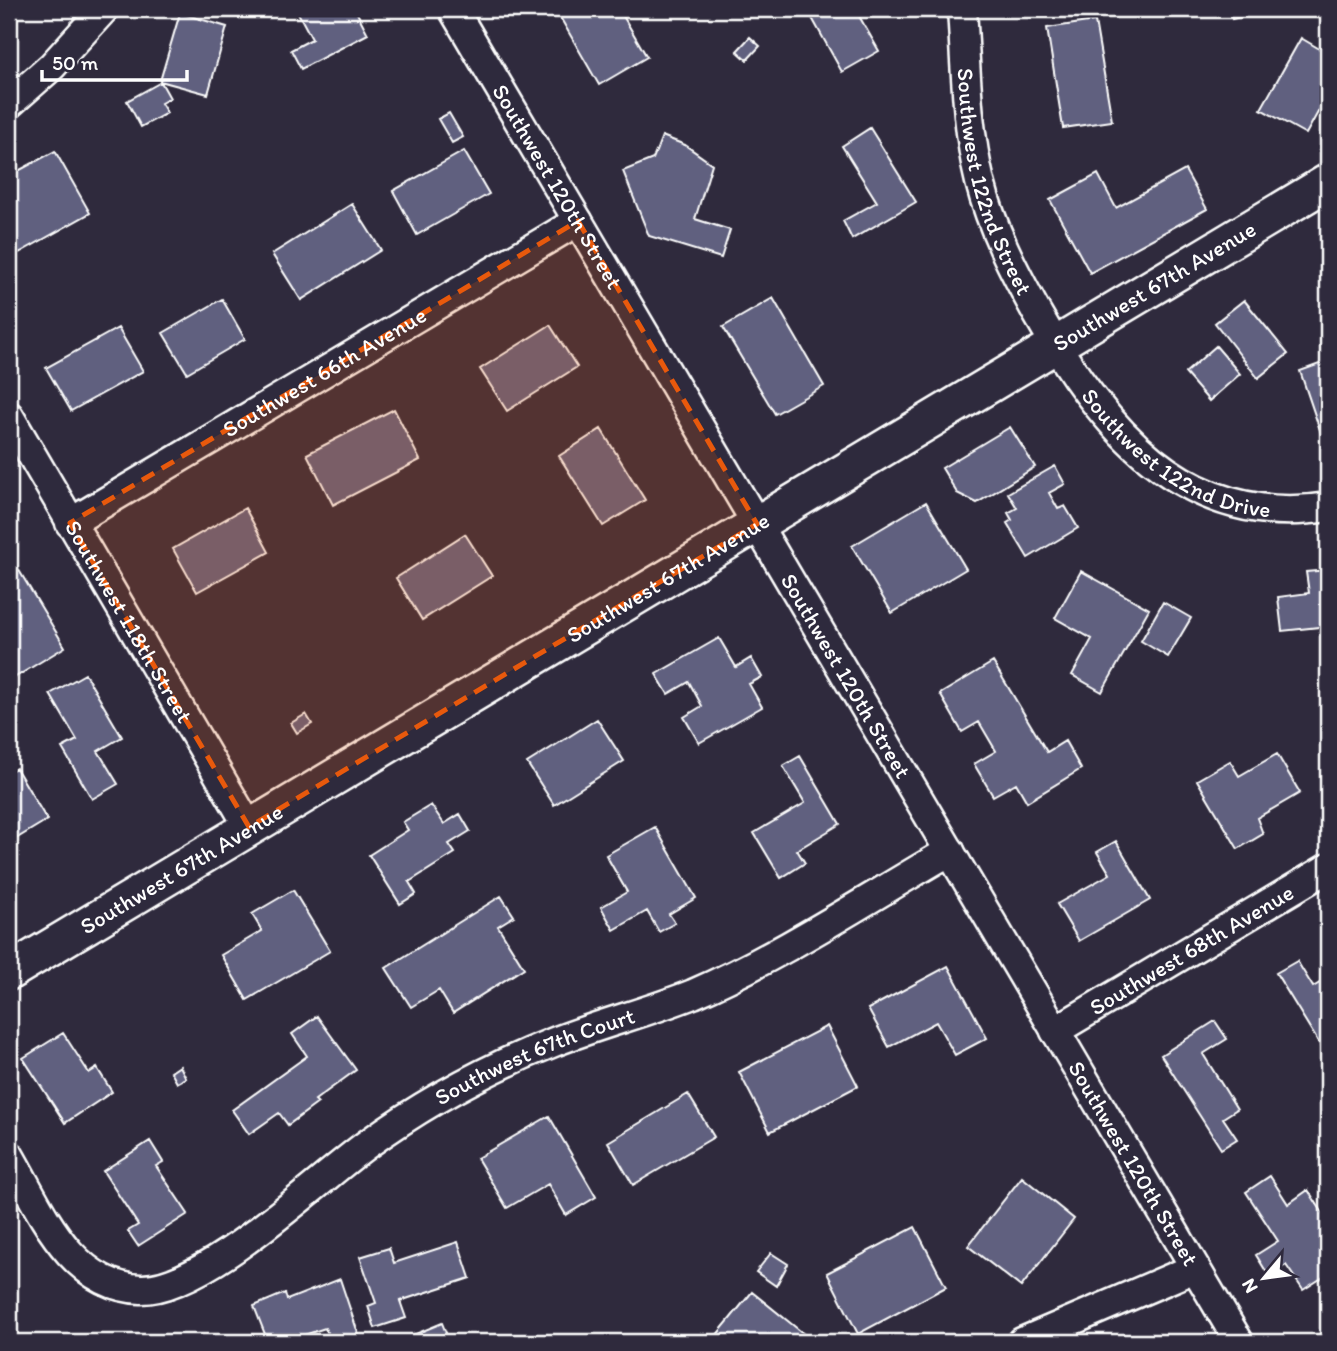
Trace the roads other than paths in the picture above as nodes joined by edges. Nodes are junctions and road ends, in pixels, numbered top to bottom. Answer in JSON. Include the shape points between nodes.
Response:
{"nodes":[{"id":1,"x":104,"y":9,"type":"edge"},
{"id":2,"x":455,"y":9,"type":"edge"},
{"id":3,"x":962,"y":9,"type":"edge"},
{"id":4,"x":9,"y":104,"type":"edge"},
{"id":5,"x":1328,"y":182,"type":"edge"},
{"id":6,"x":578,"y":221,"type":"junction"},
{"id":7,"x":1057,"y":345,"type":"junction"},
{"id":8,"x":9,"y":416,"type":"edge"},
{"id":9,"x":1328,"y":507,"type":"edge"},
{"id":10,"x":70,"y":523,"type":"junction"},
{"id":11,"x":757,"y":524,"type":"junction"},
{"id":12,"x":249,"y":827,"type":"junction"},
{"id":13,"x":950,"y":851,"type":"junction"},
{"id":14,"x":1328,"y":867,"type":"edge"},
{"id":15,"x":9,"y":972,"type":"edge"},
{"id":16,"x":1055,"y":1031,"type":"junction"},
{"id":17,"x":9,"y":1155,"type":"edge"},
{"id":18,"x":1195,"y":1268,"type":"junction"},
{"id":19,"x":1022,"y":1342,"type":"edge"},
{"id":20,"x":1240,"y":1342,"type":"edge"}],
"edges":[{"from":1,"to":4,"type":"street","via":[[52,66]]},
{"from":2,"to":6,"type":"street","name":"Southwest 120th Street"},
{"from":3,"to":7,"type":"street","name":"Southwest 122nd Street","via":[[970,131],[980,183],[1009,259]]},
{"from":5,"to":7,"type":"main road","name":"Southwest 67th Avenue"},
{"from":6,"to":10,"type":"street","name":"Southwest 66th Avenue"},
{"from":6,"to":11,"type":"street","name":"Southwest 120th Street"},
{"from":7,"to":9,"type":"street","name":"Southwest 122nd Drive","via":[[1108,422],[1164,470],[1250,506]]},
{"from":7,"to":11,"type":"main road","name":"Southwest 67th Avenue"},
{"from":8,"to":10,"type":"street","name":"Southwest 118th Street"},
{"from":10,"to":12,"type":"street","name":"Southwest 118th Street"},
{"from":11,"to":12,"type":"main road","name":"Southwest 67th Avenue"},
{"from":11,"to":13,"type":"street","name":"Southwest 120th Street"},
{"from":12,"to":15,"type":"main road","name":"Southwest 67th Avenue"},
{"from":13,"to":16,"type":"street","name":"Southwest 120th Street"},
{"from":13,"to":17,"type":"street","name":"Southwest 67th Court","via":[[734,974],[674,1001],[553,1042],[450,1092],[367,1145],[252,1234],[199,1270],[167,1285],[140,1289],[110,1284],[76,1260]]},
{"from":14,"to":16,"type":"street","name":"Southwest 68th Avenue"},
{"from":16,"to":18,"type":"street","name":"Southwest 120th Street"},
{"from":18,"to":19,"type":"street"},
{"from":18,"to":20,"type":"street","name":"Southwest 120th Street"}]}
